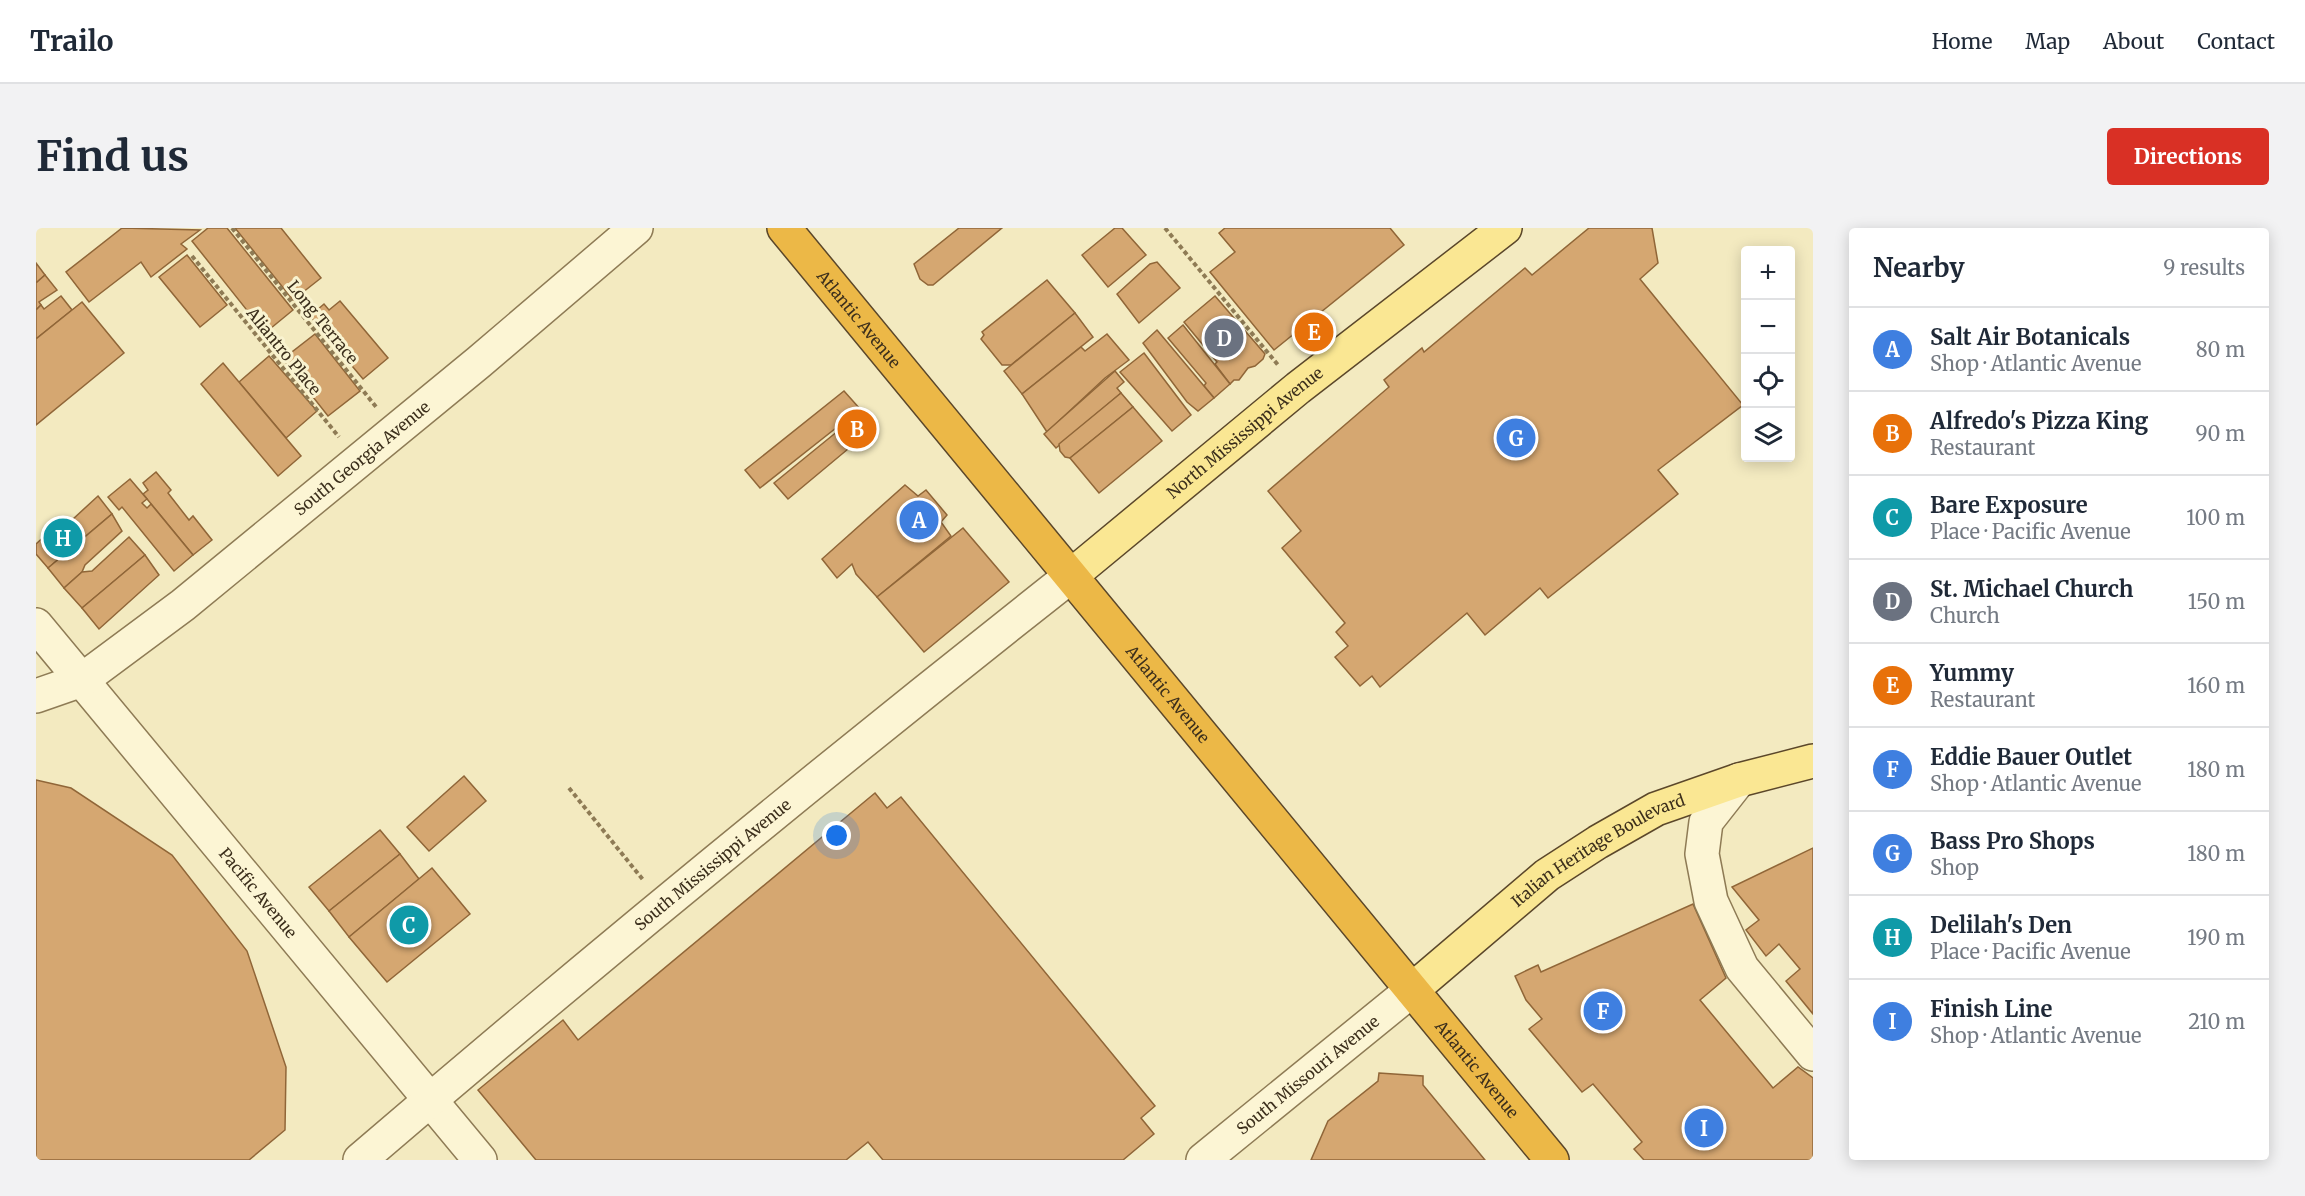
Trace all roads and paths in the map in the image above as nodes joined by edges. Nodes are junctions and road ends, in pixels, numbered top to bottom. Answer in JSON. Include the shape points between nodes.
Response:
{"nodes":[{"id":1,"x":232,"y":228,"type":"edge"},
{"id":2,"x":636,"y":228,"type":"edge"},
{"id":3,"x":784,"y":228,"type":"edge"},
{"id":4,"x":1165,"y":228,"type":"edge"},
{"id":5,"x":1505,"y":228,"type":"edge"},
{"id":6,"x":192,"y":256,"type":"dead end"},
{"id":7,"x":1298,"y":388,"type":"junction"},
{"id":8,"x":395,"y":431,"type":"junction"},
{"id":9,"x":358,"y":461,"type":"junction"},
{"id":10,"x":1072,"y":575,"type":"junction"},
{"id":11,"x":36,"y":625,"type":"edge"},
{"id":12,"x":82,"y":680,"type":"junction"},
{"id":13,"x":36,"y":697,"type":"edge"},
{"id":14,"x":1813,"y":761,"type":"edge"},
{"id":15,"x":1739,"y":780,"type":"junction"},
{"id":16,"x":569,"y":788,"type":"dead end"},
{"id":17,"x":664,"y":906,"type":"junction"},
{"id":18,"x":1412,"y":990,"type":"junction"},
{"id":19,"x":1813,"y":1054,"type":"edge"},
{"id":20,"x":431,"y":1099,"type":"junction"},
{"id":21,"x":360,"y":1160,"type":"edge"},
{"id":22,"x":480,"y":1160,"type":"edge"},
{"id":23,"x":1203,"y":1160,"type":"edge"},
{"id":24,"x":1552,"y":1160,"type":"edge"}],
"edges":[{"from":1,"to":8,"type":"path","name":"Long Terrace"},
{"from":2,"to":8,"type":"street","name":"South Georgia Avenue"},
{"from":3,"to":10,"type":"highway","name":"Atlantic Avenue"},
{"from":4,"to":7,"type":"path"},
{"from":5,"to":7,"type":"main road","name":"North Mississippi Avenue"},
{"from":6,"to":9,"type":"path","name":"Aliantro Place"},
{"from":7,"to":10,"type":"main road","name":"North Mississippi Avenue"},
{"from":8,"to":9,"type":"street","name":"South Georgia Avenue"},
{"from":9,"to":12,"type":"street","name":"South Georgia Avenue","via":[[183,605]]},
{"from":10,"to":17,"type":"street","name":"South Mississippi Avenue","via":[[904,707]]},
{"from":10,"to":18,"type":"highway","name":"Atlantic Avenue"},
{"from":11,"to":12,"type":"street","name":"Pacific Avenue"},
{"from":12,"to":13,"type":"street","name":"South Georgia Avenue"},
{"from":12,"to":20,"type":"street","name":"Pacific Avenue"},
{"from":14,"to":15,"type":"main road","name":"Italian Heritage Boulevard"},
{"from":15,"to":18,"type":"main road","name":"Italian Heritage Boulevard","via":[[1656,809],[1598,842],[1547,875]]},
{"from":15,"to":19,"type":"street","via":[[1706,822],[1702,854],[1711,902],[1742,968]]},
{"from":16,"to":17,"type":"path"},
{"from":17,"to":20,"type":"street","name":"South Mississippi Avenue"},
{"from":18,"to":23,"type":"street","name":"South Missouri Avenue"},
{"from":18,"to":24,"type":"highway","name":"Atlantic Avenue"},
{"from":20,"to":21,"type":"street","name":"South Mississippi Avenue"},
{"from":20,"to":22,"type":"street","name":"Pacific Avenue"}]}
